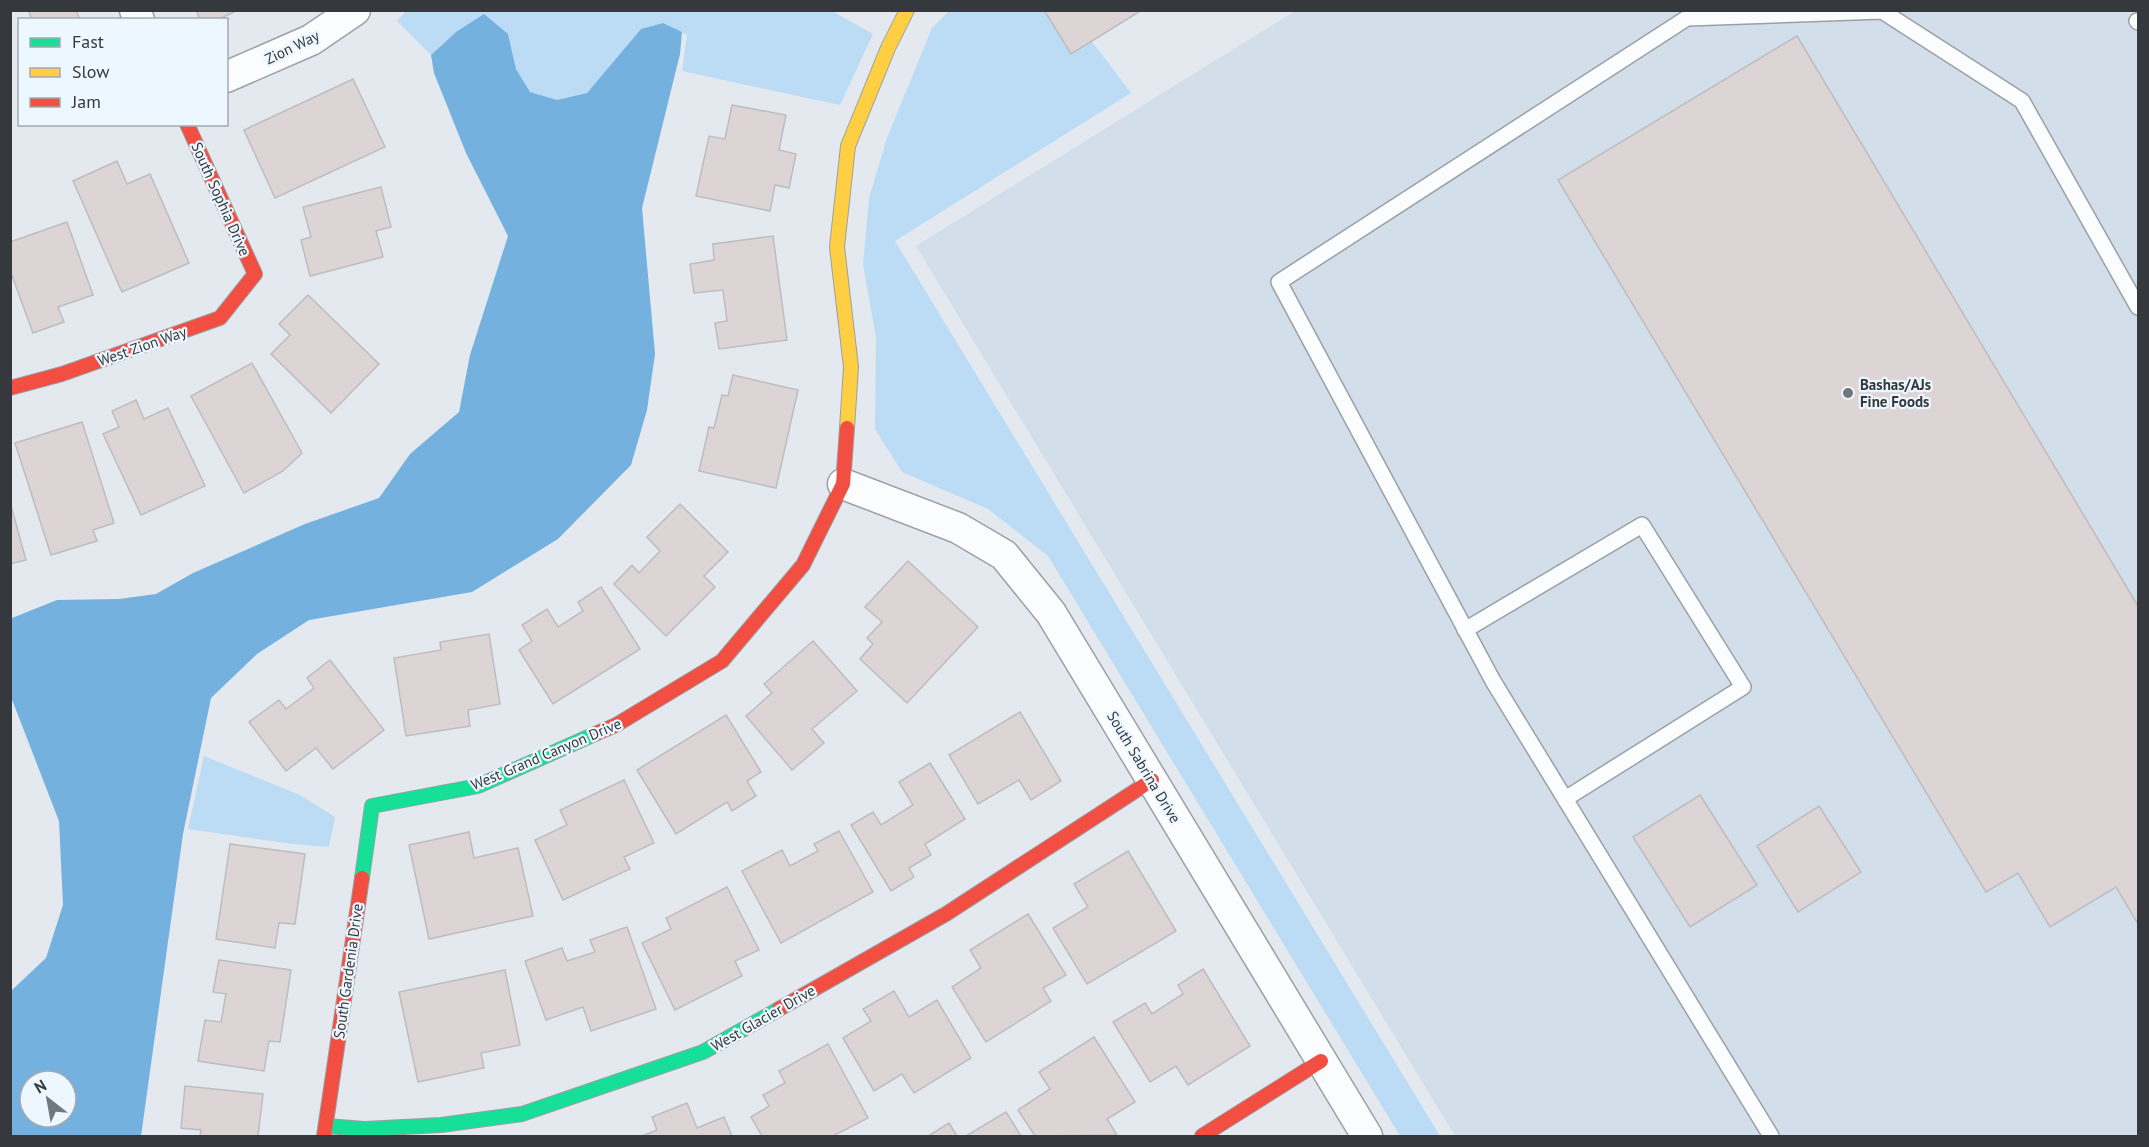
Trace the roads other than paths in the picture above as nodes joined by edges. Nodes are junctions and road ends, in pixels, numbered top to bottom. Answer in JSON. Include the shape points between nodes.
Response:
{"nodes":[{"id":1,"x":355,"y":10,"type":"edge"},
{"id":2,"x":907,"y":10,"type":"edge"},
{"id":3,"x":228,"y":76,"type":"edge"},
{"id":4,"x":188,"y":126,"type":"edge"},
{"id":5,"x":255,"y":274,"type":"joint"},
{"id":6,"x":2139,"y":307,"type":"edge"},
{"id":7,"x":10,"y":388,"type":"edge"},
{"id":8,"x":843,"y":484,"type":"junction"},
{"id":9,"x":1465,"y":630,"type":"junction"},
{"id":10,"x":1152,"y":780,"type":"junction"},
{"id":11,"x":1565,"y":799,"type":"junction"},
{"id":12,"x":372,"y":806,"type":"joint"},
{"id":13,"x":1321,"y":1061,"type":"junction"},
{"id":14,"x":325,"y":1131,"type":"edge"},
{"id":15,"x":1202,"y":1137,"type":"edge"},
{"id":16,"x":1367,"y":1137,"type":"edge"},
{"id":17,"x":1771,"y":1137,"type":"edge"}],
"edges":[{"from":1,"to":3,"type":"street","name":"Zion Way","via":[[311,40]]},
{"from":2,"to":8,"type":"street","name":"West Grand Canyon Drive","via":[[849,146],[837,247],[851,367]]},
{"from":4,"to":5,"type":"street","name":"South Sophia Drive"},
{"from":5,"to":7,"type":"street","name":"West Zion Way","via":[[220,318],[62,374]]},
{"from":6,"to":9,"type":"lane","via":[[2022,101],[1882,11],[1687,18],[1279,282]]},
{"from":8,"to":10,"type":"street","name":"South Sabrina Drive","via":[[958,528],[1004,555],[1051,613]]},
{"from":8,"to":12,"type":"street","name":"West Grand Canyon Drive","via":[[803,565],[722,661],[616,725],[478,786]]},
{"from":9,"to":11,"type":"lane"},
{"from":9,"to":11,"type":"lane","via":[[1642,525],[1743,687]]},
{"from":10,"to":13,"type":"street","name":"South Sabrina Drive"},
{"from":10,"to":14,"type":"street","name":"West Glacier Drive","via":[[946,914],[704,1052],[522,1114],[441,1125]]},
{"from":11,"to":17,"type":"lane"},
{"from":12,"to":14,"type":"street","name":"South Gardenia Drive"},
{"from":13,"to":15,"type":"street"},
{"from":13,"to":16,"type":"street","name":"South Sabrina Drive"}]}
